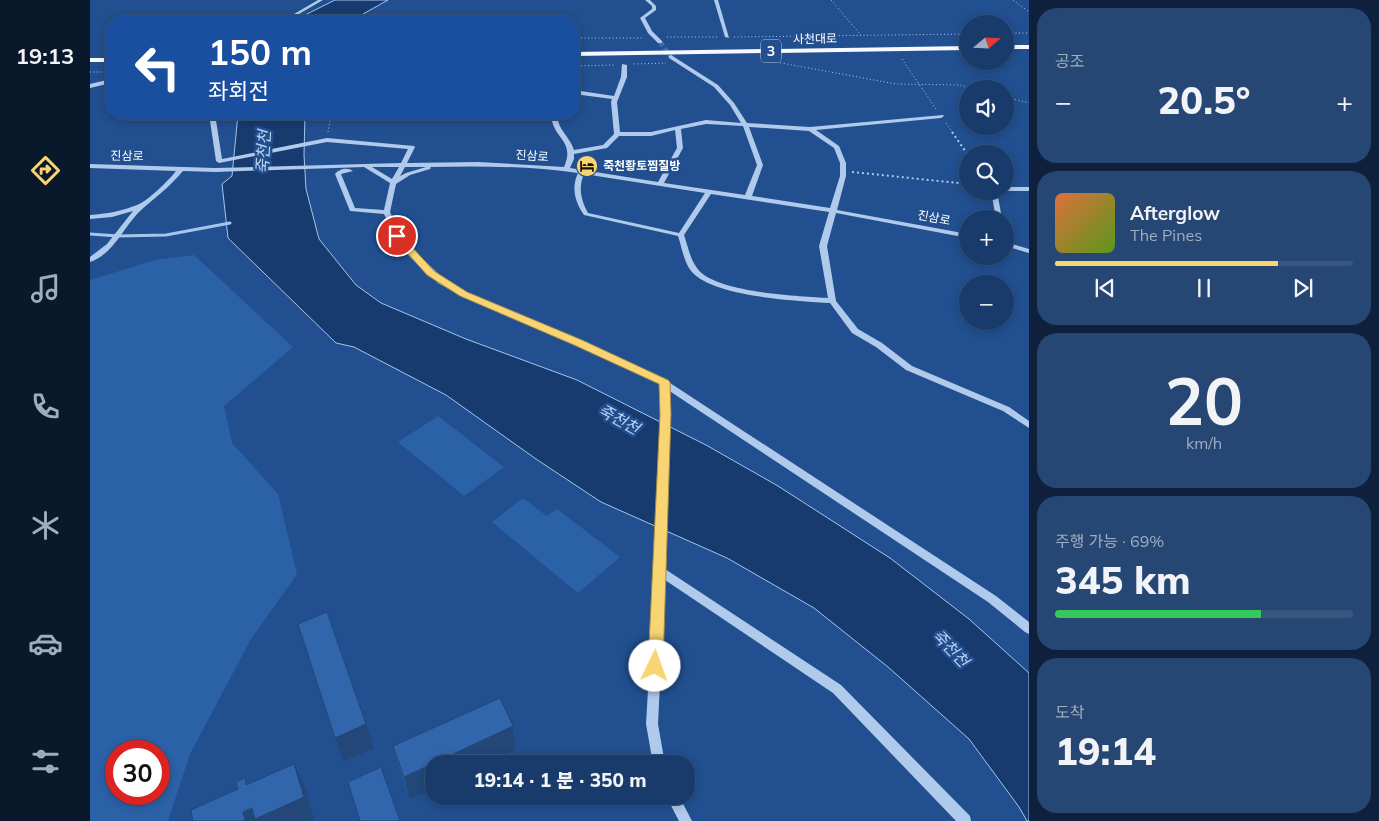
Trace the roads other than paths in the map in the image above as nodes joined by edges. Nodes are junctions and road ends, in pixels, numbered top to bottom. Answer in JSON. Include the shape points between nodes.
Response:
{"nodes":[{"id":1,"x":320,"y":0,"type":"edge"},
{"id":2,"x":646,"y":0,"type":"edge"},
{"id":3,"x":716,"y":0,"type":"edge"},
{"id":4,"x":294,"y":15,"type":"edge"},
{"id":5,"x":727,"y":37,"type":"road end"},
{"id":6,"x":659,"y":40,"type":"tunnel mouth"},
{"id":7,"x":1029,"y":41,"type":"edge"},
{"id":8,"x":959,"y":42,"type":"edge"},
{"id":9,"x":1014,"y":42,"type":"edge"},
{"id":10,"x":1014,"y":47,"type":"edge"},
{"id":11,"x":1029,"y":47,"type":"edge"},
{"id":12,"x":580,"y":48,"type":"edge"},
{"id":13,"x":959,"y":48,"type":"edge"},
{"id":14,"x":90,"y":54,"type":"edge"},
{"id":15,"x":105,"y":54,"type":"edge"},
{"id":16,"x":580,"y":54,"type":"edge"},
{"id":17,"x":670,"y":57,"type":"tunnel mouth"},
{"id":18,"x":90,"y":60,"type":"edge"},
{"id":19,"x":105,"y":60,"type":"edge"},
{"id":20,"x":624,"y":65,"type":"dead end"},
{"id":21,"x":105,"y":82,"type":"edge"},
{"id":22,"x":90,"y":86,"type":"edge"},
{"id":23,"x":580,"y":93,"type":"edge"},
{"id":24,"x":616,"y":98,"type":"junction"},
{"id":25,"x":941,"y":116,"type":"dead end"},
{"id":26,"x":213,"y":120,"type":"edge"},
{"id":27,"x":553,"y":120,"type":"edge"},
{"id":28,"x":745,"y":124,"type":"junction"},
{"id":29,"x":678,"y":128,"type":"junction"},
{"id":30,"x":810,"y":129,"type":"junction"},
{"id":31,"x":617,"y":134,"type":"junction"},
{"id":32,"x":572,"y":152,"type":"junction"},
{"id":33,"x":219,"y":161,"type":"junction"},
{"id":34,"x":440,"y":164,"type":"junction"},
{"id":35,"x":364,"y":165,"type":"junction"},
{"id":36,"x":404,"y":165,"type":"junction"},
{"id":37,"x":90,"y":166,"type":"edge"},
{"id":38,"x":180,"y":169,"type":"junction"},
{"id":39,"x":215,"y":170,"type":"junction"},
{"id":40,"x":373,"y":170,"type":"junction"},
{"id":41,"x":566,"y":170,"type":"junction"},
{"id":42,"x":582,"y":172,"type":"junction"},
{"id":43,"x":394,"y":183,"type":"junction"},
{"id":44,"x":660,"y":184,"type":"junction"},
{"id":45,"x":1014,"y":189,"type":"edge"},
{"id":46,"x":1029,"y":189,"type":"edge"},
{"id":47,"x":710,"y":191,"type":"junction"},
{"id":48,"x":748,"y":197,"type":"junction"},
{"id":49,"x":146,"y":204,"type":"junction"},
{"id":50,"x":833,"y":211,"type":"junction"},
{"id":51,"x":387,"y":212,"type":"junction"},
{"id":52,"x":90,"y":217,"type":"edge"},
{"id":53,"x":959,"y":234,"type":"edge"},
{"id":54,"x":681,"y":235,"type":"junction"},
{"id":55,"x":1014,"y":247,"type":"edge"},
{"id":56,"x":1029,"y":251,"type":"edge"},
{"id":57,"x":90,"y":260,"type":"edge"},
{"id":58,"x":832,"y":301,"type":"junction"},
{"id":59,"x":664,"y":382,"type":"junction"},
{"id":60,"x":1029,"y":425,"type":"edge"},
{"id":61,"x":660,"y":571,"type":"junction"},
{"id":62,"x":1029,"y":629,"type":"edge"},
{"id":63,"x":657,"y":755,"type":"edge"},
{"id":64,"x":677,"y":805,"type":"edge"},
{"id":65,"x":686,"y":821,"type":"edge"},
{"id":66,"x":965,"y":821,"type":"edge"}],
"edges":[{"from":1,"to":4,"type":"street"},
{"from":2,"to":6,"type":"street","via":[[654,9],[642,18]]},
{"from":3,"to":5,"type":"street"},
{"from":7,"to":9,"type":"main road"},
{"from":8,"to":12,"type":"main road","name":"사천대로","number":"3"},
{"from":10,"to":11,"type":"main road"},
{"from":13,"to":16,"type":"main road","name":"사천대로","number":"3"},
{"from":14,"to":15,"type":"main road"},
{"from":17,"to":28,"type":"street","via":[[716,86]]},
{"from":18,"to":19,"type":"main road"},
{"from":20,"to":24,"type":"street","via":[[624,77]]},
{"from":21,"to":22,"type":"street"},
{"from":23,"to":24,"type":"street"},
{"from":24,"to":31,"type":"street"},
{"from":25,"to":30,"type":"street"},
{"from":26,"to":33,"type":"street"},
{"from":27,"to":32,"type":"street"},
{"from":28,"to":29,"type":"street","via":[[706,122]]},
{"from":28,"to":30,"type":"street"},
{"from":28,"to":48,"type":"street","via":[[760,165]]},
{"from":29,"to":31,"type":"street","via":[[650,134]]},
{"from":29,"to":44,"type":"street","via":[[680,148]]},
{"from":30,"to":50,"type":"street","via":[[837,147],[843,163]]},
{"from":31,"to":32,"type":"street","via":[[605,147]]},
{"from":32,"to":41,"type":"street"},
{"from":33,"to":36,"type":"street","via":[[324,141],[412,148]]},
{"from":33,"to":39,"type":"street"},
{"from":34,"to":36,"type":"street","name":"진삼로"},
{"from":34,"to":41,"type":"street","name":"진삼로"},
{"from":34,"to":43,"type":"street","via":[[408,174]]},
{"from":35,"to":36,"type":"street","name":"진삼로"},
{"from":35,"to":39,"type":"street","name":"진삼로"},
{"from":35,"to":40,"type":"street"},
{"from":36,"to":43,"type":"street"},
{"from":37,"to":38,"type":"street","name":"진삼로"},
{"from":38,"to":39,"type":"street","name":"진삼로"},
{"from":38,"to":49,"type":"street","via":[[168,185]]},
{"from":40,"to":43,"type":"street"},
{"from":40,"to":51,"type":"street","via":[[341,171],[338,174],[352,210]]},
{"from":41,"to":42,"type":"street","name":"진삼로"},
{"from":42,"to":44,"type":"street","name":"진삼로"},
{"from":42,"to":54,"type":"street","via":[[577,182],[577,193],[586,214]]},
{"from":43,"to":51,"type":"street"},
{"from":44,"to":47,"type":"street","name":"진삼로"},
{"from":45,"to":46,"type":"street"},
{"from":47,"to":48,"type":"street","name":"진삼로"},
{"from":47,"to":54,"type":"street"},
{"from":48,"to":50,"type":"street","name":"진삼로"},
{"from":49,"to":52,"type":"street","via":[[112,215]]},
{"from":49,"to":57,"type":"street","via":[[130,218],[115,241]]},
{"from":50,"to":53,"type":"street","name":"진삼로"},
{"from":50,"to":58,"type":"street","via":[[823,246]]},
{"from":51,"to":59,"type":"street","via":[[397,236],[441,281]]},
{"from":54,"to":58,"type":"street","via":[[695,270],[704,278],[747,292]]},
{"from":55,"to":56,"type":"street"},
{"from":58,"to":60,"type":"street","via":[[854,331],[909,368],[1006,409]]},
{"from":59,"to":61,"type":"street","via":[[666,414]]},
{"from":59,"to":62,"type":"street","via":[[992,599]]},
{"from":61,"to":63,"type":"street","via":[[652,724]]},
{"from":61,"to":66,"type":"street","via":[[836,689]]},
{"from":64,"to":65,"type":"street"}]}
